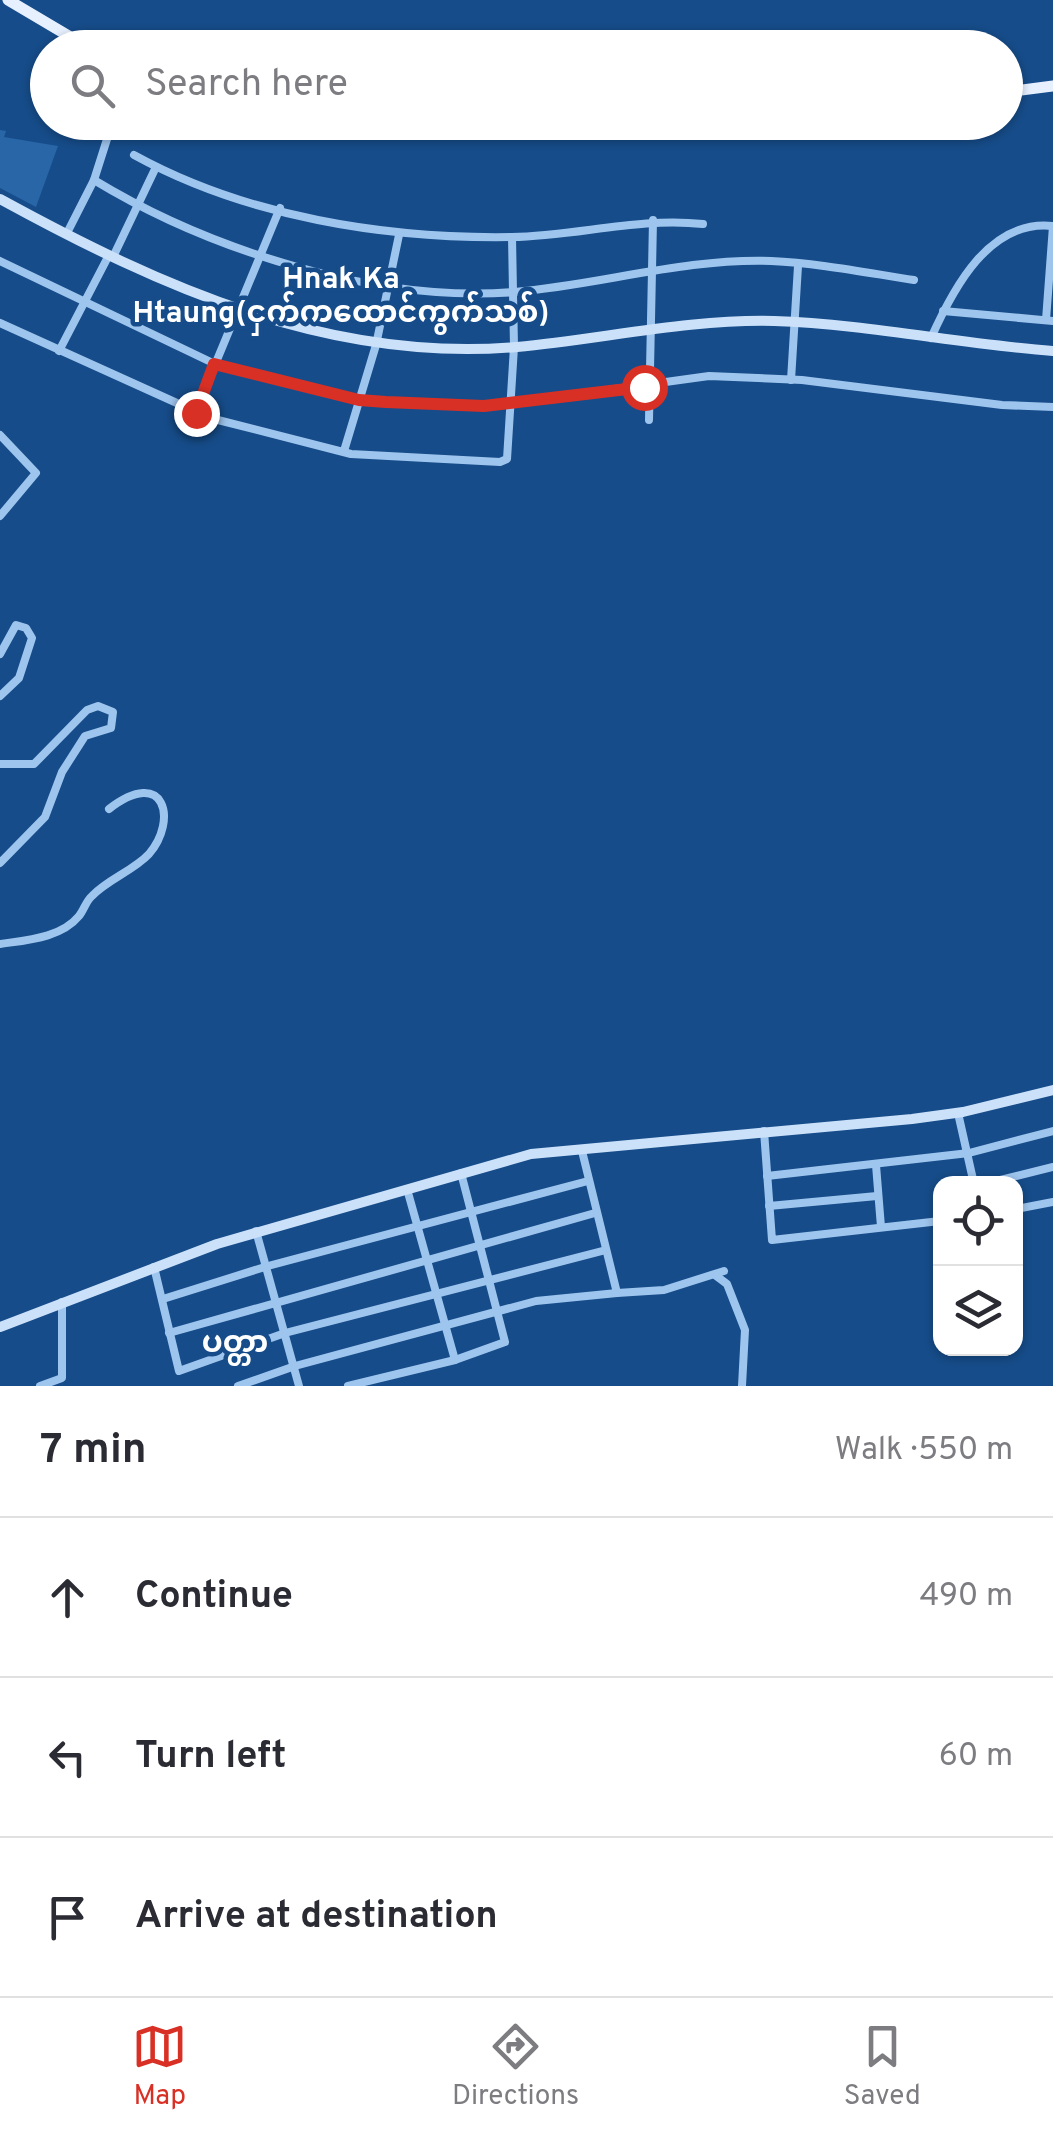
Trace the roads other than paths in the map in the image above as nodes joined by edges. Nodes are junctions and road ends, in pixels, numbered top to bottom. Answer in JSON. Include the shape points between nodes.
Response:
{"nodes":[{"id":1,"x":8,"y":0,"type":"edge"},
{"id":2,"x":59,"y":30,"type":"edge"},
{"id":3,"x":1053,"y":86,"type":"edge"},
{"id":4,"x":1023,"y":90,"type":"edge"},
{"id":5,"x":107,"y":140,"type":"edge"},
{"id":6,"x":134,"y":155,"type":"dead end"},
{"id":7,"x":156,"y":167,"type":"junction"},
{"id":8,"x":94,"y":180,"type":"junction"},
{"id":9,"x":0,"y":198,"type":"edge"},
{"id":10,"x":138,"y":206,"type":"junction"},
{"id":11,"x":280,"y":208,"type":"junction"},
{"id":12,"x":653,"y":220,"type":"junction"},
{"id":13,"x":703,"y":224,"type":"dead end"},
{"id":14,"x":1053,"y":226,"type":"edge"},
{"id":15,"x":67,"y":233,"type":"junction"},
{"id":16,"x":399,"y":235,"type":"junction"},
{"id":17,"x":512,"y":237,"type":"junction"},
{"id":18,"x":258,"y":255,"type":"junction"},
{"id":19,"x":111,"y":256,"type":"junction"},
{"id":20,"x":0,"y":261,"type":"edge"},
{"id":21,"x":798,"y":266,"type":"junction"},
{"id":22,"x":652,"y":270,"type":"junction"},
{"id":23,"x":914,"y":280,"type":"dead end"},
{"id":24,"x":386,"y":288,"type":"junction"},
{"id":25,"x":512,"y":292,"type":"junction"},
{"id":26,"x":82,"y":302,"type":"junction"},
{"id":27,"x":240,"y":311,"type":"junction"},
{"id":28,"x":943,"y":311,"type":"junction"},
{"id":29,"x":1050,"y":321,"type":"edge"},
{"id":30,"x":792,"y":323,"type":"junction"},
{"id":31,"x":0,"y":324,"type":"edge"},
{"id":32,"x":651,"y":328,"type":"junction"},
{"id":33,"x":931,"y":338,"type":"junction"},
{"id":34,"x":376,"y":345,"type":"junction"},
{"id":35,"x":514,"y":347,"type":"junction"},
{"id":36,"x":59,"y":350,"type":"junction"},
{"id":37,"x":1053,"y":352,"type":"edge"},
{"id":38,"x":214,"y":364,"type":"junction"},
{"id":39,"x":791,"y":380,"type":"junction"},
{"id":40,"x":650,"y":388,"type":"junction"},
{"id":41,"x":359,"y":400,"type":"junction"},
{"id":42,"x":510,"y":403,"type":"junction"},
{"id":43,"x":1053,"y":406,"type":"edge"},
{"id":44,"x":196,"y":413,"type":"junction"},
{"id":45,"x":649,"y":420,"type":"dead end"},
{"id":46,"x":0,"y":435,"type":"edge"},
{"id":47,"x":344,"y":451,"type":"junction"},
{"id":48,"x":0,"y":516,"type":"edge"},
{"id":49,"x":0,"y":654,"type":"edge"},
{"id":50,"x":0,"y":696,"type":"edge"},
{"id":51,"x":0,"y":764,"type":"edge"},
{"id":52,"x":109,"y":809,"type":"dead end"},
{"id":53,"x":0,"y":863,"type":"edge"},
{"id":54,"x":0,"y":944,"type":"edge"},
{"id":55,"x":1053,"y":1090,"type":"edge"},
{"id":56,"x":958,"y":1113,"type":"junction"},
{"id":57,"x":1053,"y":1130,"type":"edge"},
{"id":58,"x":764,"y":1131,"type":"junction"},
{"id":59,"x":582,"y":1150,"type":"junction"},
{"id":60,"x":968,"y":1153,"type":"junction"},
{"id":61,"x":876,"y":1165,"type":"junction"},
{"id":62,"x":1053,"y":1167,"type":"edge"},
{"id":63,"x":461,"y":1173,"type":"junction"},
{"id":64,"x":767,"y":1176,"type":"junction"},
{"id":65,"x":972,"y":1176,"type":"edge"},
{"id":66,"x":1016,"y":1176,"type":"edge"},
{"id":67,"x":588,"y":1181,"type":"junction"},
{"id":68,"x":407,"y":1189,"type":"junction"},
{"id":69,"x":877,"y":1196,"type":"junction"},
{"id":70,"x":1053,"y":1202,"type":"edge"},
{"id":71,"x":769,"y":1206,"type":"junction"},
{"id":72,"x":1023,"y":1208,"type":"edge"},
{"id":73,"x":595,"y":1213,"type":"junction"},
{"id":74,"x":469,"y":1214,"type":"junction"},
{"id":75,"x":933,"y":1222,"type":"edge"},
{"id":76,"x":418,"y":1228,"type":"junction"},
{"id":77,"x":881,"y":1228,"type":"junction"},
{"id":78,"x":256,"y":1232,"type":"junction"},
{"id":79,"x":479,"y":1244,"type":"junction"},
{"id":80,"x":606,"y":1250,"type":"junction"},
{"id":81,"x":426,"y":1258,"type":"junction"},
{"id":82,"x":268,"y":1266,"type":"junction"},
{"id":83,"x":154,"y":1267,"type":"junction"},
{"id":84,"x":491,"y":1278,"type":"junction"},
{"id":85,"x":435,"y":1291,"type":"junction"},
{"id":86,"x":617,"y":1292,"type":"junction"},
{"id":87,"x":163,"y":1300,"type":"junction"},
{"id":88,"x":62,"y":1302,"type":"junction"},
{"id":89,"x":278,"y":1302,"type":"junction"},
{"id":90,"x":495,"y":1312,"type":"junction"},
{"id":91,"x":443,"y":1325,"type":"junction"},
{"id":92,"x":0,"y":1327,"type":"edge"},
{"id":93,"x":285,"y":1332,"type":"junction"},
{"id":94,"x":170,"y":1333,"type":"junction"},
{"id":95,"x":455,"y":1360,"type":"junction"},
{"id":96,"x":295,"y":1366,"type":"junction"},
{"id":97,"x":40,"y":1386,"type":"edge"},
{"id":98,"x":238,"y":1386,"type":"edge"},
{"id":99,"x":299,"y":1386,"type":"edge"},
{"id":100,"x":348,"y":1386,"type":"edge"},
{"id":101,"x":742,"y":1386,"type":"edge"}],
"edges":[{"from":1,"to":2,"type":"main road"},
{"from":3,"to":4,"type":"main road"},
{"from":5,"to":8,"type":"street"},
{"from":6,"to":7,"type":"street"},
{"from":7,"to":10,"type":"street"},
{"from":7,"to":11,"type":"street"},
{"from":8,"to":10,"type":"street"},
{"from":8,"to":15,"type":"street"},
{"from":9,"to":15,"type":"main road"},
{"from":10,"to":18,"type":"street"},
{"from":10,"to":19,"type":"street"},
{"from":11,"to":16,"type":"street"},
{"from":11,"to":18,"type":"street"},
{"from":12,"to":13,"type":"street"},
{"from":12,"to":17,"type":"street"},
{"from":12,"to":22,"type":"street"},
{"from":14,"to":28,"type":"street","via":[[1022,228],[994,240]]},
{"from":14,"to":29,"type":"street"},
{"from":15,"to":19,"type":"main road"},
{"from":16,"to":17,"type":"street"},
{"from":16,"to":24,"type":"street"},
{"from":17,"to":25,"type":"street"},
{"from":18,"to":24,"type":"street"},
{"from":18,"to":27,"type":"street"},
{"from":19,"to":26,"type":"street"},
{"from":19,"to":27,"type":"main road"},
{"from":20,"to":26,"type":"street"},
{"from":21,"to":22,"type":"street","via":[[770,261]]},
{"from":21,"to":23,"type":"street"},
{"from":21,"to":30,"type":"street"},
{"from":22,"to":25,"type":"street"},
{"from":22,"to":32,"type":"street"},
{"from":24,"to":25,"type":"street"},
{"from":24,"to":34,"type":"street"},
{"from":25,"to":35,"type":"street"},
{"from":26,"to":36,"type":"street"},
{"from":26,"to":38,"type":"street"},
{"from":27,"to":34,"type":"main road"},
{"from":27,"to":38,"type":"street"},
{"from":28,"to":29,"type":"street"},
{"from":28,"to":33,"type":"street"},
{"from":30,"to":32,"type":"main road"},
{"from":30,"to":33,"type":"main road"},
{"from":30,"to":39,"type":"street"},
{"from":31,"to":36,"type":"street"},
{"from":32,"to":35,"type":"main road"},
{"from":32,"to":40,"type":"street"},
{"from":33,"to":37,"type":"main road"},
{"from":34,"to":35,"type":"main road"},
{"from":34,"to":41,"type":"street"},
{"from":35,"to":42,"type":"street"},
{"from":36,"to":44,"type":"street"},
{"from":38,"to":41,"type":"street"},
{"from":38,"to":44,"type":"street"},
{"from":39,"to":40,"type":"street","via":[[709,376]]},
{"from":39,"to":43,"type":"street","via":[[1002,406]]},
{"from":40,"to":42,"type":"street"},
{"from":40,"to":45,"type":"street"},
{"from":41,"to":42,"type":"street"},
{"from":41,"to":47,"type":"street"},
{"from":42,"to":47,"type":"street","via":[[507,459],[500,462]]},
{"from":44,"to":47,"type":"street"},
{"from":46,"to":48,"type":"street","via":[[36,474]]},
{"from":49,"to":50,"type":"street","via":[[16,625],[26,628],[32,638],[19,678]]},
{"from":51,"to":53,"type":"street","via":[[34,764],[88,710],[113,712],[111,728],[84,736],[44,817]]},
{"from":52,"to":54,"type":"street","via":[[136,791],[160,799],[163,814],[150,853],[91,896],[62,931]]},
{"from":55,"to":56,"type":"main road"},
{"from":56,"to":58,"type":"main road"},
{"from":56,"to":60,"type":"street"},
{"from":57,"to":60,"type":"street"},
{"from":58,"to":59,"type":"main road"},
{"from":58,"to":64,"type":"street"},
{"from":59,"to":63,"type":"main road","via":[[531,1154]]},
{"from":59,"to":67,"type":"street"},
{"from":60,"to":61,"type":"street"},
{"from":60,"to":65,"type":"street"},
{"from":61,"to":64,"type":"street"},
{"from":61,"to":69,"type":"street"},
{"from":62,"to":66,"type":"street"},
{"from":63,"to":68,"type":"main road"},
{"from":63,"to":74,"type":"street"},
{"from":64,"to":71,"type":"street"},
{"from":67,"to":73,"type":"street"},
{"from":67,"to":74,"type":"street"},
{"from":68,"to":76,"type":"street"},
{"from":68,"to":78,"type":"main road"},
{"from":69,"to":71,"type":"street"},
{"from":69,"to":77,"type":"street"},
{"from":70,"to":72,"type":"street"},
{"from":71,"to":77,"type":"street","via":[[772,1240]]},
{"from":73,"to":79,"type":"street"},
{"from":73,"to":80,"type":"street"},
{"from":74,"to":76,"type":"street"},
{"from":74,"to":79,"type":"street"},
{"from":75,"to":77,"type":"street"},
{"from":76,"to":81,"type":"street"},
{"from":76,"to":82,"type":"street"},
{"from":78,"to":82,"type":"street"},
{"from":78,"to":83,"type":"main road"},
{"from":79,"to":81,"type":"street"},
{"from":79,"to":84,"type":"street"},
{"from":80,"to":84,"type":"street"},
{"from":80,"to":86,"type":"street"},
{"from":81,"to":85,"type":"street"},
{"from":81,"to":89,"type":"street"},
{"from":82,"to":87,"type":"street"},
{"from":82,"to":89,"type":"street"},
{"from":83,"to":87,"type":"street"},
{"from":83,"to":88,"type":"main road"},
{"from":84,"to":85,"type":"street"},
{"from":84,"to":90,"type":"street"},
{"from":85,"to":91,"type":"street"},
{"from":85,"to":93,"type":"street"},
{"from":86,"to":90,"type":"street"},
{"from":86,"to":101,"type":"street","via":[[664,1290],[719,1273],[745,1330]]},
{"from":87,"to":94,"type":"street"},
{"from":88,"to":92,"type":"main road"},
{"from":88,"to":97,"type":"street","via":[[62,1378]]},
{"from":89,"to":93,"type":"street"},
{"from":89,"to":94,"type":"street"},
{"from":90,"to":91,"type":"street"},
{"from":90,"to":95,"type":"street","via":[[505,1342]]},
{"from":91,"to":95,"type":"street"},
{"from":91,"to":96,"type":"street"},
{"from":93,"to":94,"type":"street","via":[[179,1372]]},
{"from":93,"to":96,"type":"street"},
{"from":95,"to":100,"type":"street"},
{"from":96,"to":98,"type":"street"},
{"from":96,"to":99,"type":"street"}]}
